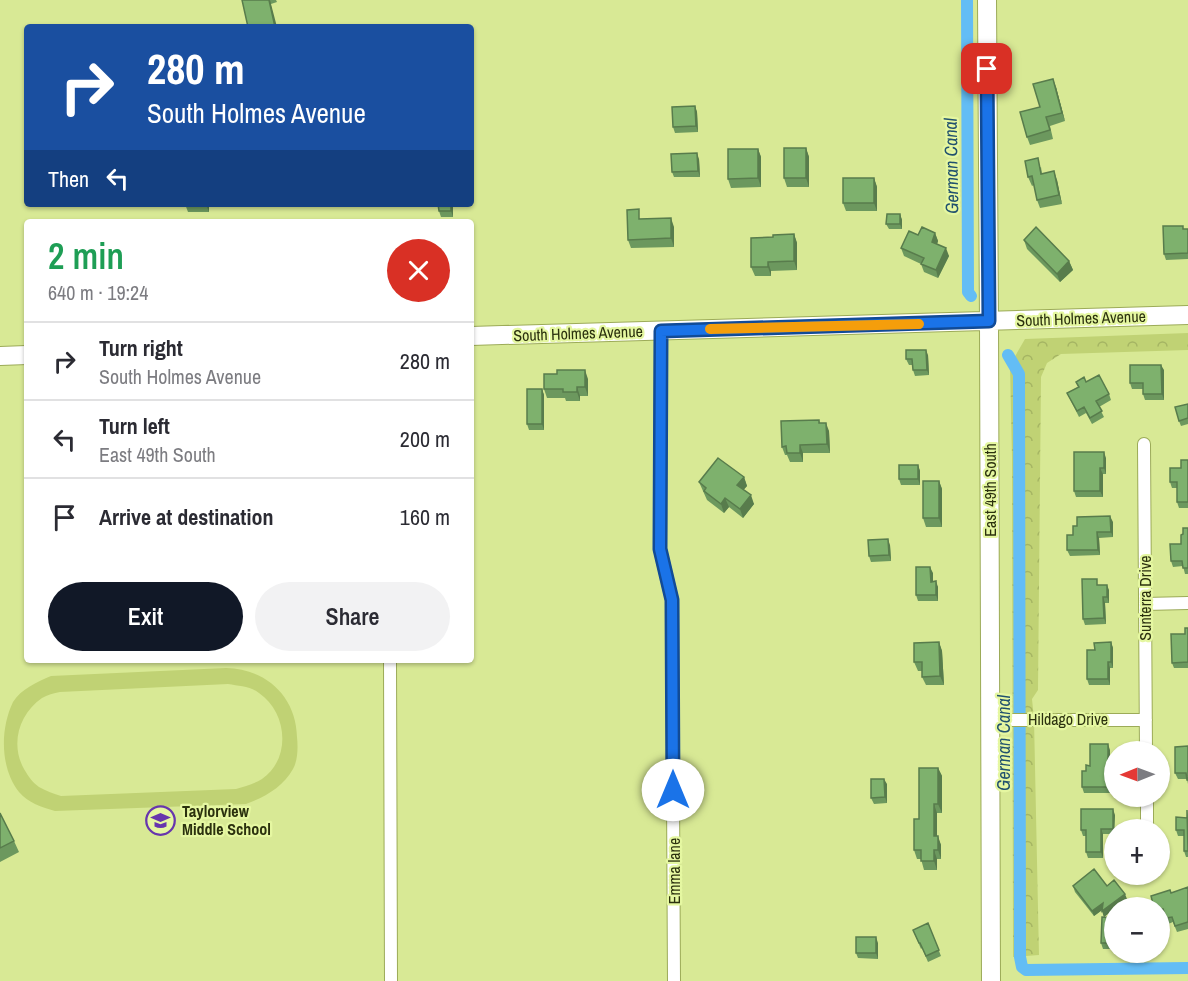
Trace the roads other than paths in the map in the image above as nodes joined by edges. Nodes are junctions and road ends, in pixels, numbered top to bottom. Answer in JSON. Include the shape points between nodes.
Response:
{"nodes":[{"id":1,"x":987,"y":0,"type":"edge"},
{"id":2,"x":1188,"y":315,"type":"edge"},
{"id":3,"x":989,"y":321,"type":"junction"},
{"id":4,"x":661,"y":331,"type":"junction"},
{"id":5,"x":474,"y":336,"type":"edge"},
{"id":6,"x":24,"y":355,"type":"edge"},
{"id":7,"x":0,"y":356,"type":"edge"},
{"id":8,"x":1144,"y":444,"type":"dead end"},
{"id":9,"x":1188,"y":603,"type":"edge"},
{"id":10,"x":1145,"y":604,"type":"junction"},
{"id":11,"x":390,"y":663,"type":"edge"},
{"id":12,"x":990,"y":720,"type":"junction"},
{"id":13,"x":1146,"y":720,"type":"junction"},
{"id":14,"x":1146,"y":741,"type":"edge"},
{"id":15,"x":391,"y":981,"type":"edge"},
{"id":16,"x":674,"y":981,"type":"edge"},
{"id":17,"x":991,"y":981,"type":"edge"}],
"edges":[{"from":1,"to":3,"type":"street","name":"East 49th South"},
{"from":2,"to":3,"type":"street","name":"South Holmes Avenue"},
{"from":3,"to":4,"type":"street","name":"South Holmes Avenue"},
{"from":3,"to":12,"type":"street","name":"East 49th South"},
{"from":4,"to":5,"type":"street","name":"South Holmes Avenue"},
{"from":4,"to":16,"type":"street","name":"Emma lane","via":[[660,549],[672,600]]},
{"from":6,"to":7,"type":"street"},
{"from":8,"to":10,"type":"street","name":"Sunterra Drive"},
{"from":9,"to":10,"type":"street"},
{"from":10,"to":13,"type":"street","name":"Sunterra Drive"},
{"from":11,"to":15,"type":"street"},
{"from":12,"to":13,"type":"street","name":"Hildago Drive"},
{"from":12,"to":17,"type":"street","name":"East 49th South"},
{"from":13,"to":14,"type":"street","name":"Sunterra Drive"}]}
